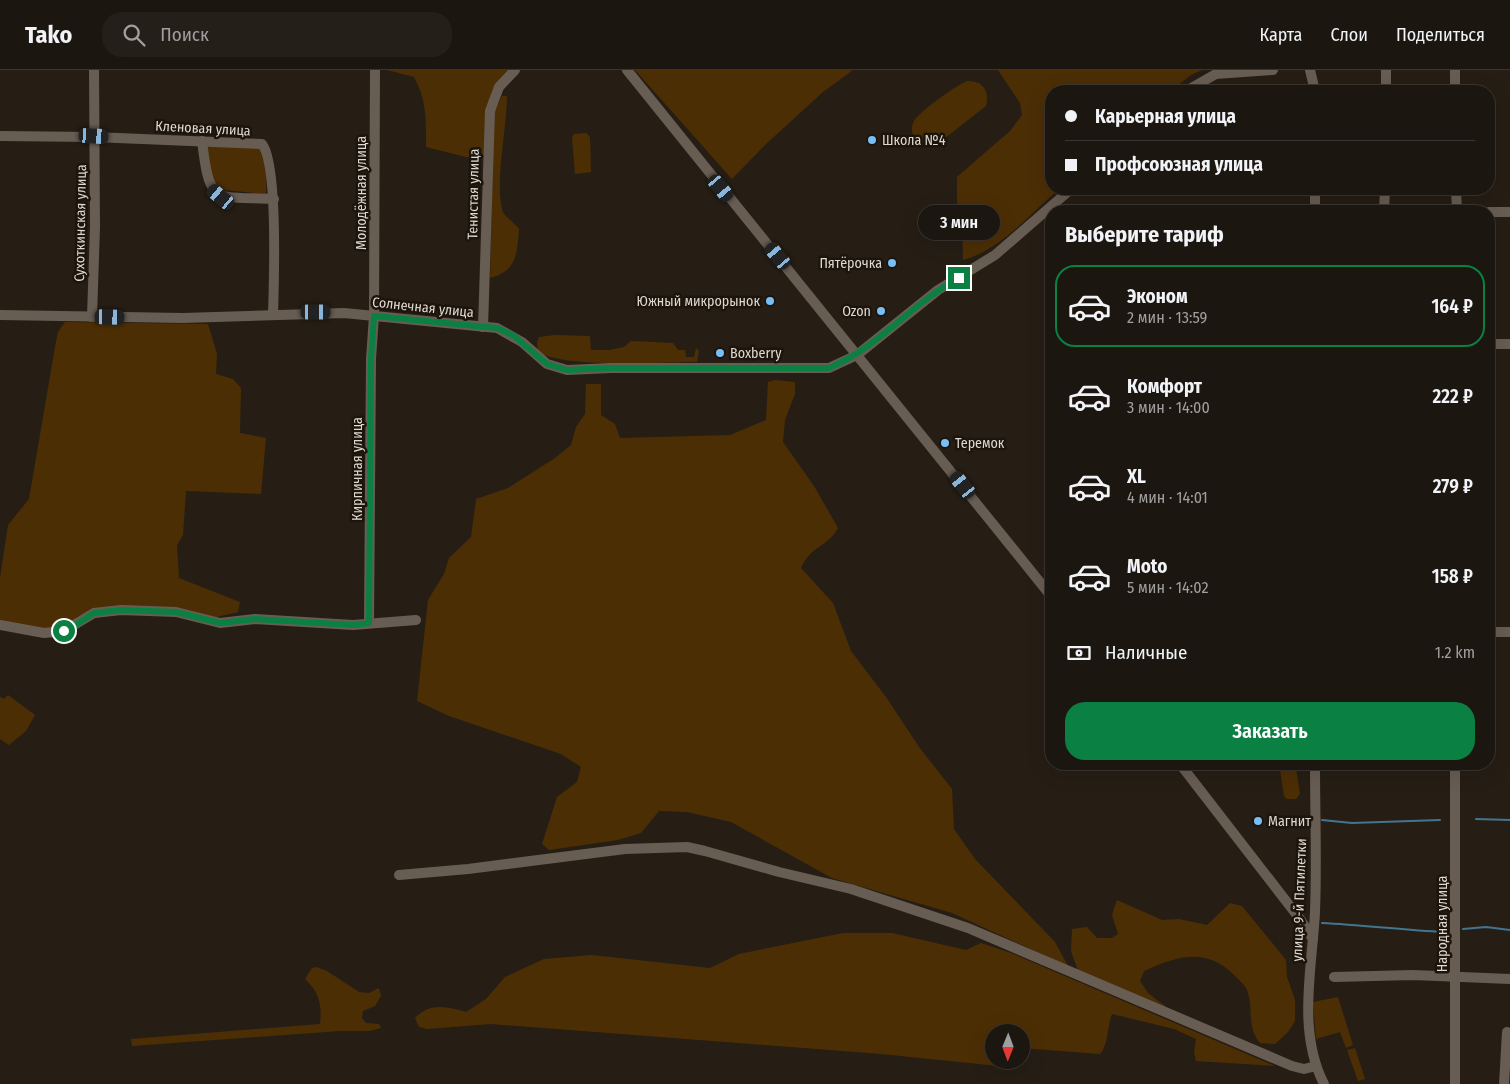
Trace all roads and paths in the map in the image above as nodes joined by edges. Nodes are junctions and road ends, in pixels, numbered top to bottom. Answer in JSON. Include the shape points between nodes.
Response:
{"nodes":[{"id":1,"x":94,"y":70,"type":"edge"},
{"id":2,"x":375,"y":70,"type":"edge"},
{"id":3,"x":514,"y":70,"type":"edge"},
{"id":4,"x":626,"y":70,"type":"edge"},
{"id":5,"x":1273,"y":70,"type":"edge"},
{"id":6,"x":1310,"y":70,"type":"edge"},
{"id":7,"x":1386,"y":70,"type":"edge"},
{"id":8,"x":1454,"y":70,"type":"edge"},
{"id":9,"x":1197,"y":85,"type":"edge"},
{"id":10,"x":1314,"y":85,"type":"edge"},
{"id":11,"x":1386,"y":85,"type":"edge"},
{"id":12,"x":1455,"y":85,"type":"edge"},
{"id":13,"x":0,"y":136,"type":"edge"},
{"id":14,"x":94,"y":136,"type":"junction"},
{"id":15,"x":202,"y":141,"type":"junction"},
{"id":16,"x":1064,"y":195,"type":"edge"},
{"id":17,"x":274,"y":199,"type":"junction"},
{"id":18,"x":1053,"y":205,"type":"edge"},
{"id":19,"x":1045,"y":212,"type":"edge"},
{"id":20,"x":1495,"y":212,"type":"edge"},
{"id":21,"x":1510,"y":212,"type":"edge"},
{"id":22,"x":273,"y":314,"type":"junction"},
{"id":23,"x":0,"y":315,"type":"edge"},
{"id":24,"x":374,"y":316,"type":"junction"},
{"id":25,"x":92,"y":317,"type":"junction"},
{"id":26,"x":483,"y":326,"type":"junction"},
{"id":27,"x":1495,"y":344,"type":"edge"},
{"id":28,"x":1510,"y":344,"type":"edge"},
{"id":29,"x":857,"y":355,"type":"junction"},
{"id":30,"x":1045,"y":589,"type":"edge"},
{"id":31,"x":416,"y":620,"type":"dead end"},
{"id":32,"x":369,"y":623,"type":"junction"},
{"id":33,"x":0,"y":625,"type":"edge"},
{"id":34,"x":1495,"y":632,"type":"edge"},
{"id":35,"x":1510,"y":632,"type":"edge"},
{"id":36,"x":1185,"y":770,"type":"edge"},
{"id":37,"x":1316,"y":770,"type":"edge"},
{"id":38,"x":1455,"y":770,"type":"edge"},
{"id":39,"x":399,"y":875,"type":"dead end"},
{"id":40,"x":1313,"y":939,"type":"junction"},
{"id":41,"x":1456,"y":976,"type":"junction"},
{"id":42,"x":1334,"y":977,"type":"dead end"},
{"id":43,"x":1510,"y":979,"type":"edge"},
{"id":44,"x":1507,"y":1032,"type":"dead end"},
{"id":45,"x":1316,"y":1066,"type":"junction"},
{"id":46,"x":1324,"y":1084,"type":"edge"},
{"id":47,"x":1455,"y":1084,"type":"edge"},
{"id":48,"x":1504,"y":1084,"type":"edge"}],
"edges":[{"from":1,"to":14,"type":"street","name":"Сухоткинская улица"},
{"from":2,"to":24,"type":"street","name":"Молодёжная улица"},
{"from":3,"to":26,"type":"street","name":"Тенистая улица","via":[[499,87],[490,111]]},
{"from":4,"to":29,"type":"street"},
{"from":5,"to":9,"type":"street","via":[[1216,74]]},
{"from":6,"to":10,"type":"street"},
{"from":7,"to":11,"type":"street"},
{"from":8,"to":12,"type":"street"},
{"from":13,"to":14,"type":"street","name":"Кленовая улица"},
{"from":14,"to":15,"type":"street","name":"Кленовая улица"},
{"from":14,"to":25,"type":"street","name":"Сухоткинская улица"},
{"from":15,"to":17,"type":"street","via":[[210,188],[221,197]]},
{"from":15,"to":17,"type":"street","name":"Кленовая улица","via":[[262,144],[268,151]]},
{"from":16,"to":18,"type":"street","name":"Солнечная улица"},
{"from":17,"to":22,"type":"street","name":"Кленовая улица"},
{"from":19,"to":29,"type":"street","name":"Солнечная улица","via":[[995,255],[938,290]]},
{"from":20,"to":21,"type":"street"},
{"from":22,"to":24,"type":"street","name":"Солнечная улица","via":[[334,312]]},
{"from":22,"to":25,"type":"street","name":"Солнечная улица","via":[[183,318]]},
{"from":23,"to":25,"type":"street","name":"Солнечная улица"},
{"from":24,"to":26,"type":"street","name":"Солнечная улица"},
{"from":24,"to":32,"type":"street","name":"Кирпичная улица"},
{"from":26,"to":29,"type":"street","name":"Солнечная улица","via":[[506,331],[542,362],[567,370],[829,368]]},
{"from":27,"to":28,"type":"street"},
{"from":29,"to":30,"type":"street"},
{"from":31,"to":32,"type":"street"},
{"from":32,"to":33,"type":"street","via":[[353,625],[255,619],[220,623],[176,612],[121,610],[94,613],[64,631],[44,633]]},
{"from":34,"to":35,"type":"street"},
{"from":36,"to":40,"type":"street"},
{"from":37,"to":40,"type":"street","name":"улица 9-й Пятилетки"},
{"from":38,"to":41,"type":"street","name":"Народная улица"},
{"from":39,"to":45,"type":"street","via":[[625,849],[687,847],[851,889],[968,928],[1292,1066],[1304,1069]]},
{"from":40,"to":45,"type":"street","name":"улица 9-й Пятилетки","via":[[1309,1035]]},
{"from":41,"to":42,"type":"street"},
{"from":41,"to":43,"type":"street"},
{"from":41,"to":47,"type":"street","name":"Народная улица"},
{"from":44,"to":48,"type":"street"},
{"from":45,"to":46,"type":"street","name":"улица 9-й Пятилетки"}]}
